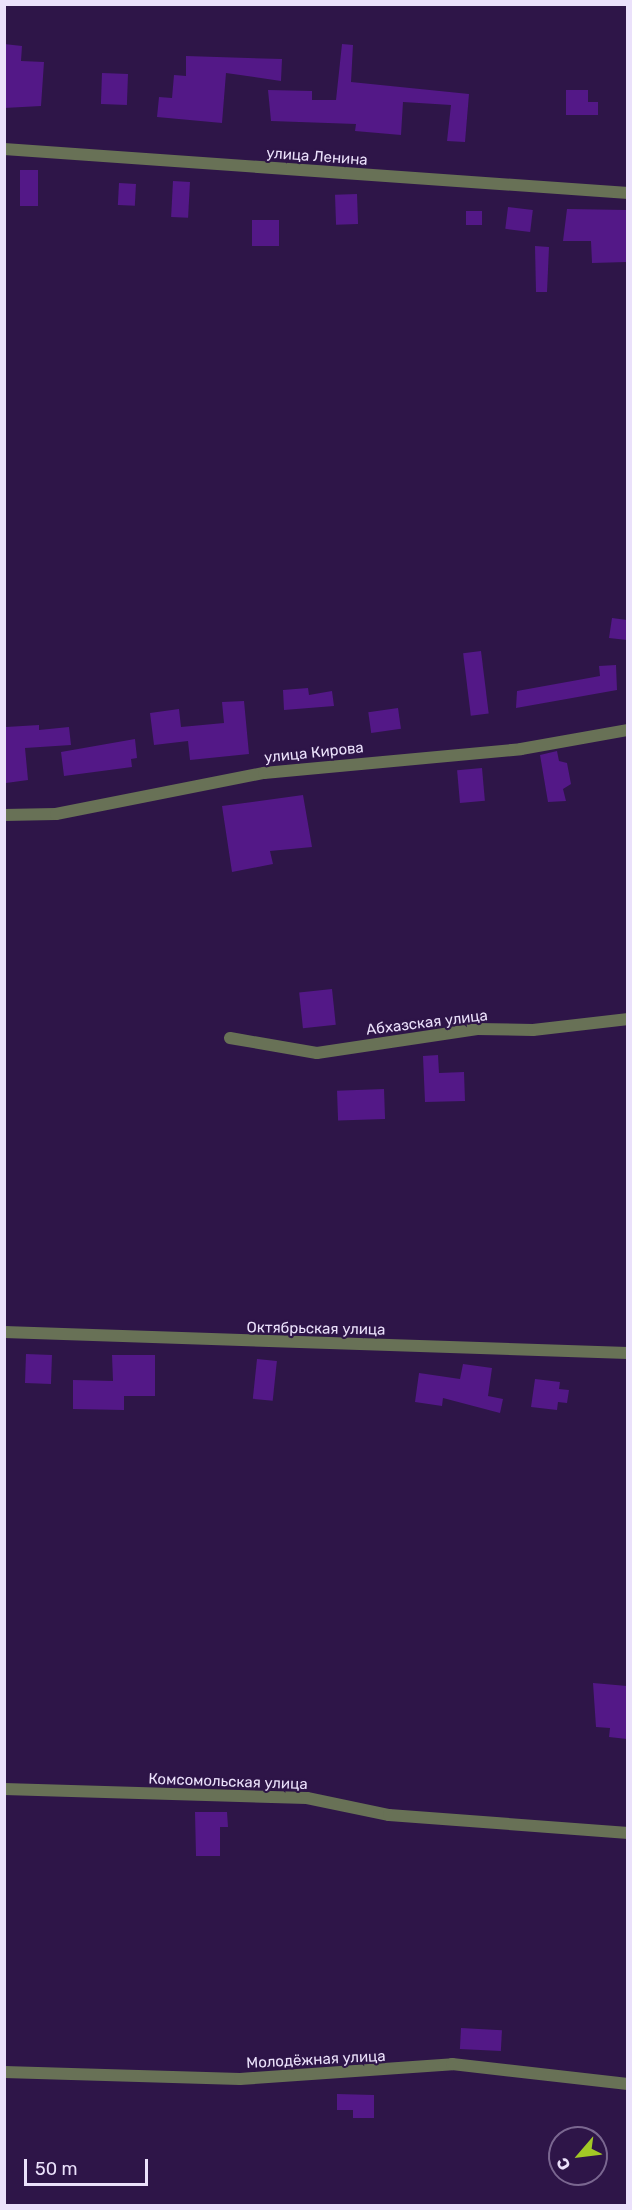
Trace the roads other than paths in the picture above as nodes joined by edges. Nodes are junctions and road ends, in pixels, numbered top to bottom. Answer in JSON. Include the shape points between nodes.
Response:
{"nodes":[{"id":1,"x":4,"y":149,"type":"edge"},
{"id":2,"x":627,"y":193,"type":"edge"},
{"id":3,"x":627,"y":730,"type":"edge"},
{"id":4,"x":4,"y":815,"type":"edge"},
{"id":5,"x":627,"y":1019,"type":"edge"},
{"id":6,"x":230,"y":1038,"type":"dead end"},
{"id":7,"x":4,"y":1332,"type":"edge"},
{"id":8,"x":627,"y":1353,"type":"edge"},
{"id":9,"x":4,"y":1790,"type":"edge"},
{"id":10,"x":627,"y":1833,"type":"edge"},
{"id":11,"x":4,"y":2072,"type":"edge"},
{"id":12,"x":627,"y":2084,"type":"edge"}],
"edges":[{"from":1,"to":2,"type":"street","name":"улица Ленина"},
{"from":3,"to":4,"type":"street","name":"улица Кирова","via":[[521,749],[264,772],[56,814]]},
{"from":5,"to":6,"type":"street","name":"Абхазская улица","via":[[533,1030],[477,1029],[316,1053]]},
{"from":7,"to":8,"type":"street","name":"Октябрьская улица"},
{"from":9,"to":10,"type":"street","name":"Комсомольская улица","via":[[307,1798],[389,1815]]},
{"from":11,"to":12,"type":"street","name":"Молодёжная улица","via":[[240,2079],[452,2064]]}]}
